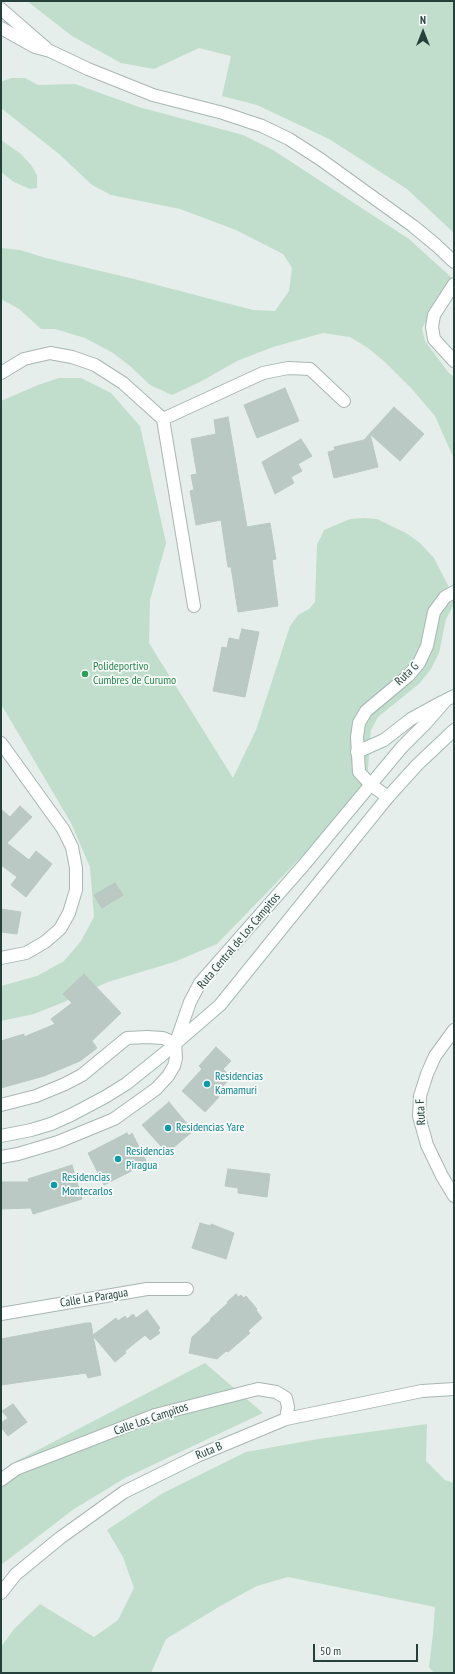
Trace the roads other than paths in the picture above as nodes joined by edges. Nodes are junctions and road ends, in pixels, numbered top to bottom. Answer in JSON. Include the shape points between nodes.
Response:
{"nodes":[{"id":1,"x":1,"y":9,"type":"edge"},
{"id":2,"x":1,"y":28,"type":"edge"},
{"id":3,"x":50,"y":51,"type":"junction"},
{"id":4,"x":454,"y":262,"type":"edge"},
{"id":5,"x":454,"y":284,"type":"edge"},
{"id":6,"x":454,"y":361,"type":"edge"},
{"id":7,"x":1,"y":374,"type":"edge"},
{"id":8,"x":344,"y":401,"type":"dead end"},
{"id":9,"x":163,"y":419,"type":"junction"},
{"id":10,"x":454,"y":592,"type":"edge"},
{"id":11,"x":194,"y":606,"type":"dead end"},
{"id":12,"x":450,"y":698,"type":"edge"},
{"id":13,"x":454,"y":730,"type":"edge"},
{"id":14,"x":1,"y":743,"type":"edge"},
{"id":15,"x":357,"y":752,"type":"junction"},
{"id":16,"x":371,"y":785,"type":"junction"},
{"id":17,"x":388,"y":798,"type":"junction"},
{"id":18,"x":1,"y":958,"type":"edge"},
{"id":19,"x":454,"y":1030,"type":"edge"},
{"id":20,"x":176,"y":1043,"type":"junction"},
{"id":21,"x":1,"y":1105,"type":"edge"},
{"id":22,"x":1,"y":1136,"type":"edge"},
{"id":23,"x":1,"y":1156,"type":"edge"},
{"id":24,"x":454,"y":1196,"type":"edge"},
{"id":25,"x":187,"y":1290,"type":"dead end"},
{"id":26,"x":1,"y":1314,"type":"edge"},
{"id":27,"x":454,"y":1389,"type":"edge"},
{"id":28,"x":286,"y":1419,"type":"junction"},
{"id":29,"x":1,"y":1480,"type":"edge"},
{"id":30,"x":1,"y":1593,"type":"edge"}],
"edges":[{"from":1,"to":3,"type":"street"},
{"from":2,"to":3,"type":"street","via":[[35,47]]},
{"from":3,"to":4,"type":"street","via":[[88,70],[153,95],[223,113],[289,140],[320,159],[412,226]]},
{"from":5,"to":6,"type":"street","via":[[434,315],[432,327],[434,339]]},
{"from":7,"to":9,"type":"street","via":[[24,359],[50,353],[72,357],[95,365],[123,383]]},
{"from":8,"to":9,"type":"street","via":[[310,369],[288,368],[263,373]]},
{"from":9,"to":11,"type":"street"},
{"from":10,"to":15,"type":"street","name":"Ruta G","via":[[445,597],[434,612],[427,646],[419,663],[408,676],[366,710],[359,723]]},
{"from":12,"to":15,"type":"street","via":[[411,719],[384,740]]},
{"from":12,"to":16,"type":"street","name":"Ruta Central de Los Campitos","via":[[402,747]]},
{"from":13,"to":17,"type":"street","name":"Ruta Central de Los Campitos","via":[[417,765]]},
{"from":14,"to":18,"type":"street","via":[[63,829],[72,847],[76,868],[76,890],[69,913],[60,929],[26,953]]},
{"from":15,"to":16,"type":"street","name":"Ruta G","via":[[359,772]]},
{"from":16,"to":17,"type":"street","name":"Ruta G"},
{"from":16,"to":20,"type":"street","name":"Ruta Central de Los Campitos","via":[[200,983],[190,1002]]},
{"from":17,"to":20,"type":"street","name":"Ruta Central de Los Campitos","via":[[220,1005]]},
{"from":19,"to":24,"type":"street","name":"Ruta F","via":[[435,1056],[427,1074],[420,1096],[419,1116],[426,1145]]},
{"from":20,"to":21,"type":"street","via":[[147,1036],[128,1038],[65,1084],[36,1096]]},
{"from":20,"to":22,"type":"street","via":[[126,1084],[90,1106],[51,1124]]},
{"from":20,"to":23,"type":"street","via":[[176,1058],[168,1076],[156,1089],[114,1119],[58,1142],[18,1154]]},
{"from":25,"to":26,"type":"street","name":"Calle La Paragua","via":[[147,1290]]},
{"from":27,"to":28,"type":"street","name":"Ruta B","via":[[415,1393]]},
{"from":28,"to":29,"type":"street","name":"Calle Los Campitos","via":[[286,1398],[276,1392],[258,1389],[155,1415],[16,1469]]},
{"from":28,"to":30,"type":"street","name":"Ruta B","via":[[197,1456],[124,1492],[60,1538],[16,1574]]}]}
